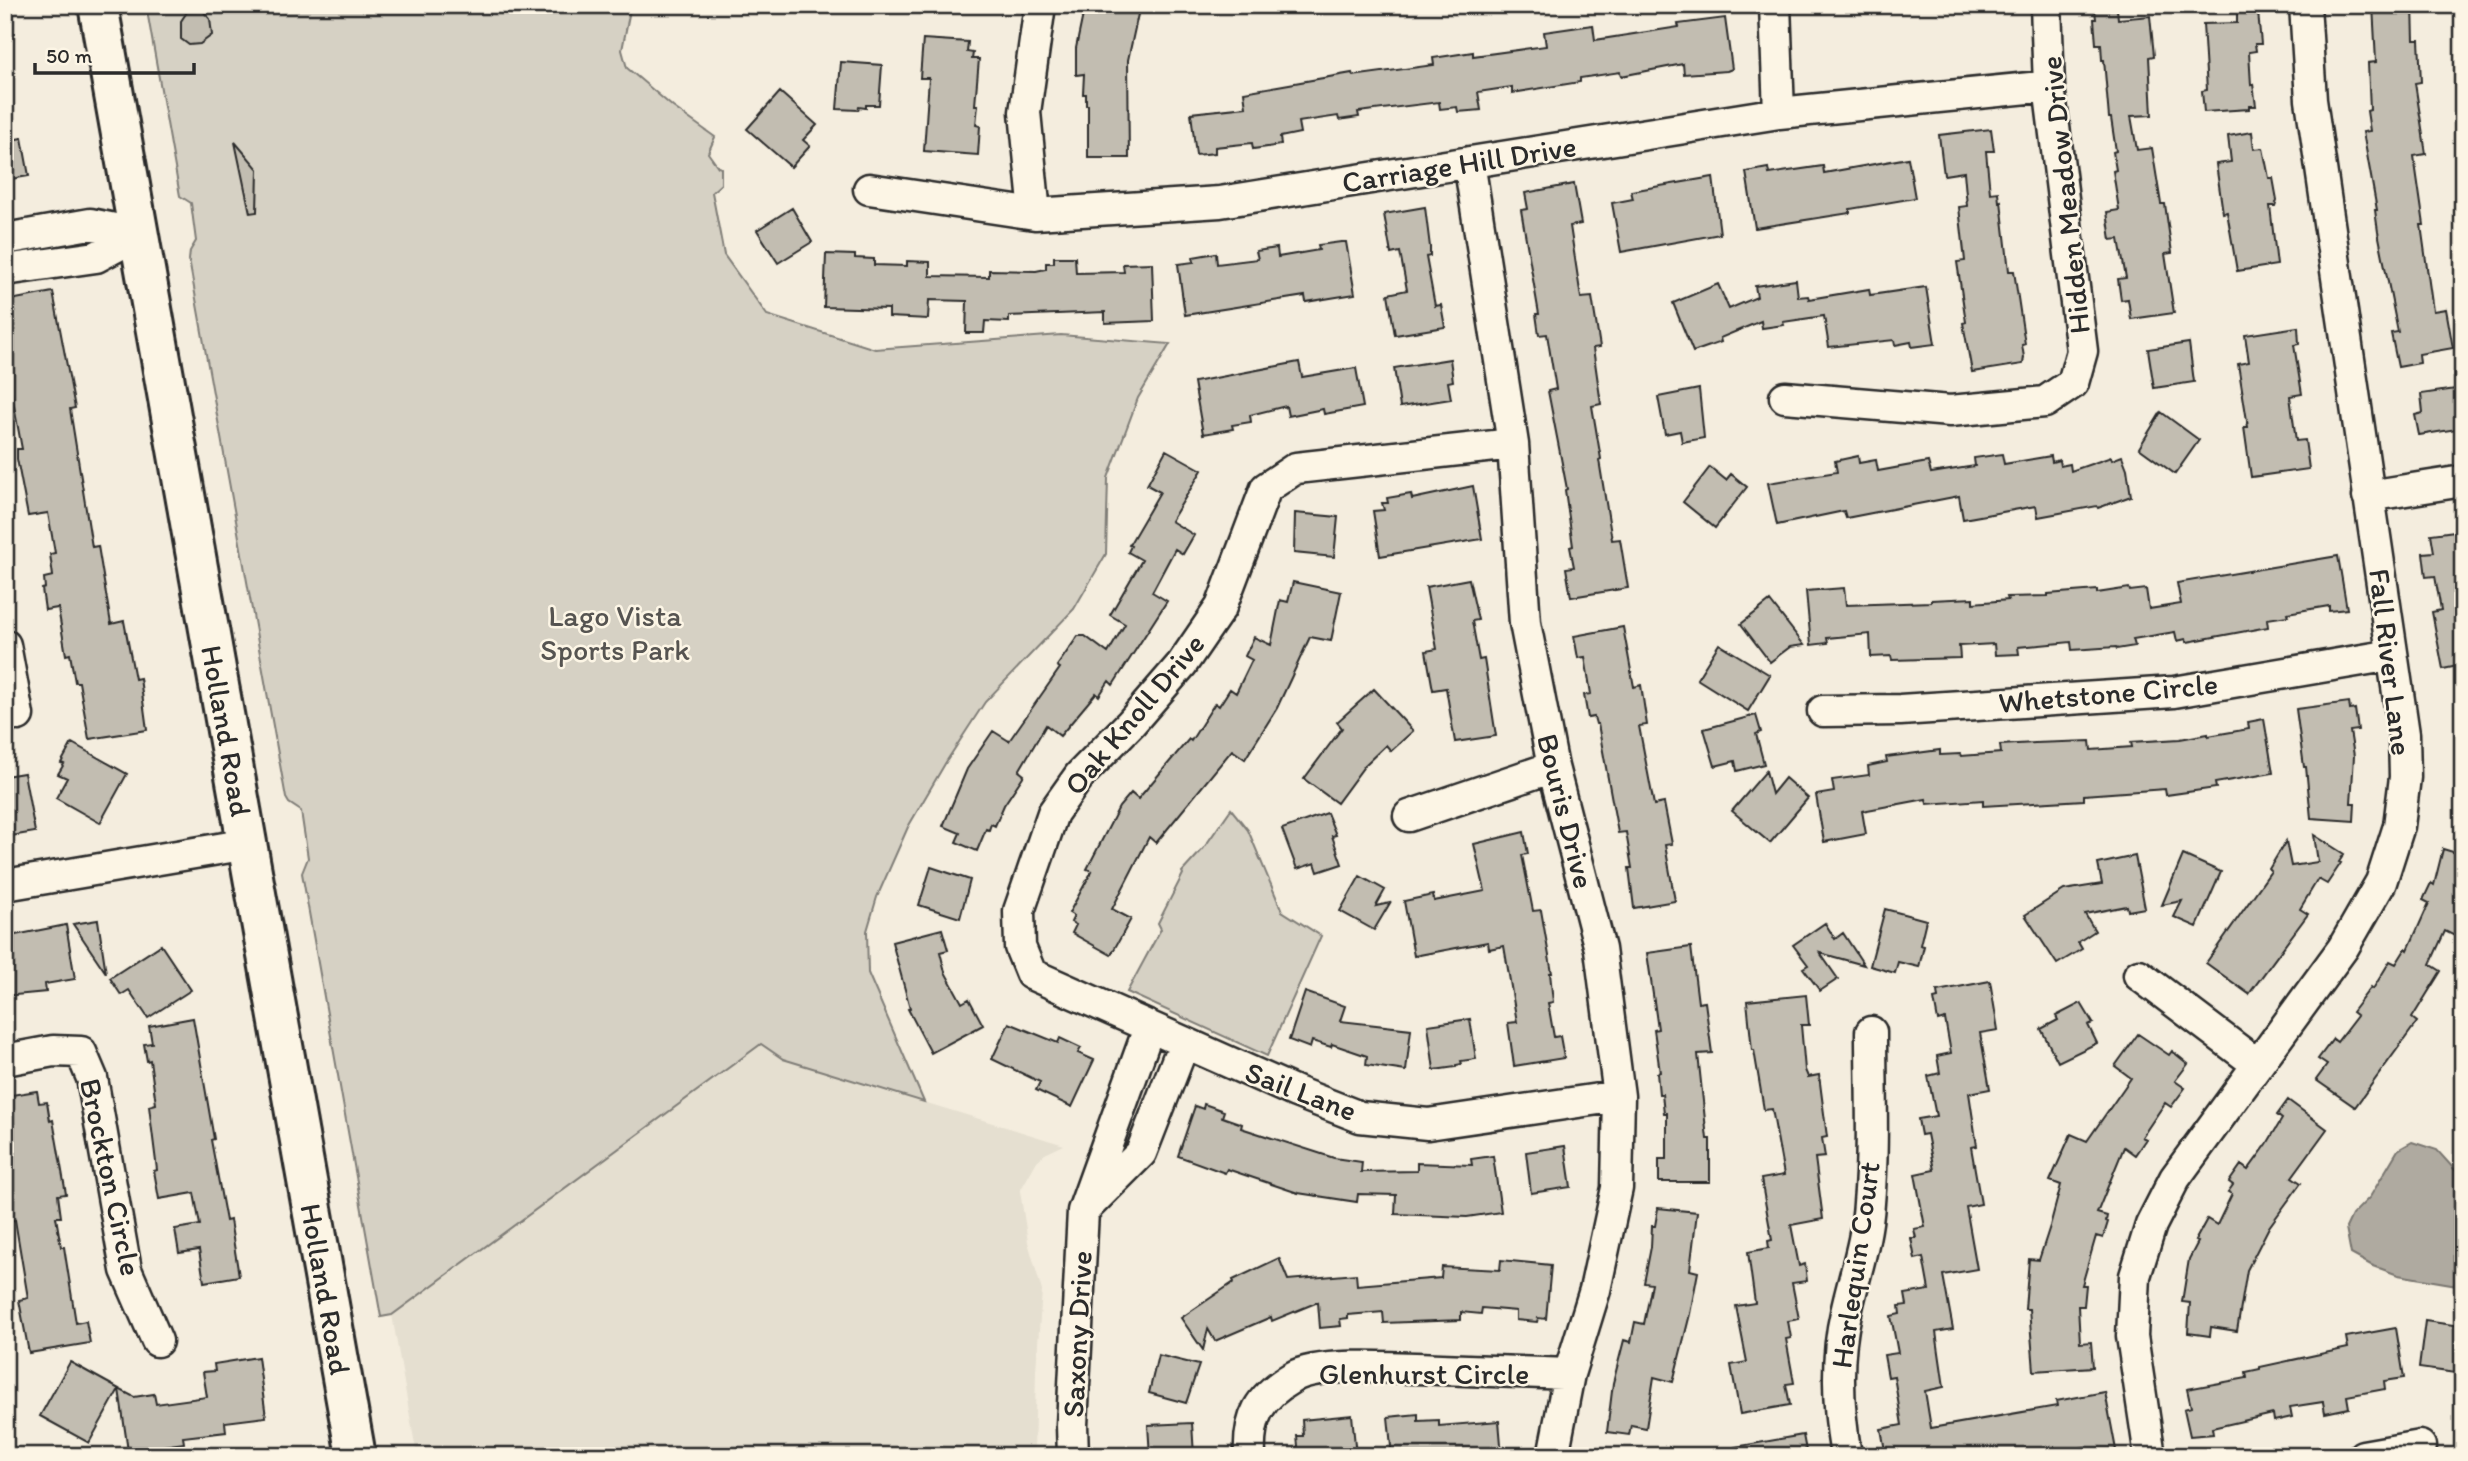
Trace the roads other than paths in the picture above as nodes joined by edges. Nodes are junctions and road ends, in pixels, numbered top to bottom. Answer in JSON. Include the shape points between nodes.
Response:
{"nodes":[{"id":1,"x":98,"y":5,"type":"edge"},
{"id":2,"x":1040,"y":5,"type":"edge"},
{"id":3,"x":1775,"y":5,"type":"edge"},
{"id":4,"x":2046,"y":5,"type":"edge"},
{"id":5,"x":2305,"y":5,"type":"edge"},
{"id":6,"x":2049,"y":86,"type":"junction"},
{"id":7,"x":1779,"y":113,"type":"junction"},
{"id":8,"x":1469,"y":162,"type":"junction"},
{"id":9,"x":869,"y":188,"type":"dead end"},
{"id":10,"x":1035,"y":214,"type":"junction"},
{"id":11,"x":139,"y":233,"type":"junction"},
{"id":12,"x":5,"y":239,"type":"edge"},
{"id":13,"x":5,"y":270,"type":"edge"},
{"id":14,"x":1785,"y":397,"type":"dead end"},
{"id":15,"x":1513,"y":444,"type":"junction"},
{"id":16,"x":2463,"y":481,"type":"edge"},
{"id":17,"x":2368,"y":496,"type":"junction"},
{"id":18,"x":5,"y":645,"type":"edge"},
{"id":19,"x":2392,"y":655,"type":"junction"},
{"id":20,"x":1823,"y":711,"type":"dead end"},
{"id":21,"x":18,"y":715,"type":"dead end"},
{"id":22,"x":1553,"y":768,"type":"junction"},
{"id":23,"x":1409,"y":817,"type":"dead end"},
{"id":24,"x":248,"y":844,"type":"junction"},
{"id":25,"x":5,"y":885,"type":"edge"},
{"id":26,"x":1020,"y":947,"type":"joint"},
{"id":27,"x":2139,"y":975,"type":"dead end"},
{"id":28,"x":1149,"y":1028,"type":"junction"},
{"id":29,"x":1871,"y":1032,"type":"dead end"},
{"id":30,"x":1184,"y":1043,"type":"junction"},
{"id":31,"x":5,"y":1060,"type":"edge"},
{"id":32,"x":2257,"y":1065,"type":"junction"},
{"id":33,"x":1619,"y":1096,"type":"junction"},
{"id":34,"x":1120,"y":1107,"type":"junction"},
{"id":35,"x":1154,"y":1121,"type":"junction"},
{"id":36,"x":1083,"y":1212,"type":"junction"},
{"id":37,"x":157,"y":1341,"type":"dead end"},
{"id":38,"x":1569,"y":1374,"type":"junction"},
{"id":39,"x":2420,"y":1446,"type":"dead end"},
{"id":40,"x":356,"y":1456,"type":"edge"},
{"id":41,"x":1073,"y":1456,"type":"edge"},
{"id":42,"x":1250,"y":1456,"type":"edge"},
{"id":43,"x":1553,"y":1456,"type":"edge"},
{"id":44,"x":1846,"y":1456,"type":"edge"},
{"id":45,"x":2150,"y":1456,"type":"edge"},
{"id":46,"x":2362,"y":1456,"type":"edge"}],
"edges":[{"from":1,"to":11,"type":"main road","name":"Holland Road"},
{"from":2,"to":10,"type":"street","via":[[1025,112]]},
{"from":3,"to":7,"type":"street"},
{"from":4,"to":6,"type":"street","name":"Hidden Meadow Drive"},
{"from":5,"to":17,"type":"street","name":"Fall River Lane","via":[[2311,100]]},
{"from":6,"to":7,"type":"street","name":"Carriage Hill Drive"},
{"from":6,"to":14,"type":"street","name":"Hidden Meadow Drive","via":[[2082,351],[2073,383],[2045,402],[1950,411]]},
{"from":7,"to":8,"type":"street","name":"Carriage Hill Drive"},
{"from":8,"to":10,"type":"street","name":"Carriage Hill Drive","via":[[1220,202]]},
{"from":8,"to":15,"type":"street","name":"Bouris Drive"},
{"from":9,"to":10,"type":"street","name":"Carriage Hill Drive"},
{"from":11,"to":12,"type":"street","via":[[90,224]]},
{"from":11,"to":13,"type":"street","via":[[96,257]]},
{"from":11,"to":24,"type":"main road","name":"Holland Road"},
{"from":15,"to":22,"type":"street","name":"Bouris Drive","via":[[1525,623]]},
{"from":15,"to":26,"type":"street","name":"Oak Knoll Drive","via":[[1296,468],[1266,488],[1221,607],[1182,664],[1080,775],[1053,813],[1019,911]]},
{"from":16,"to":17,"type":"street"},
{"from":17,"to":19,"type":"street","name":"Fall River Lane"},
{"from":18,"to":21,"type":"street"},
{"from":19,"to":20,"type":"street","name":"Whetstone Circle","via":[[2174,692]]},
{"from":19,"to":32,"type":"street","name":"Fall River Lane","via":[[2404,734],[2405,777],[2399,826],[2381,882],[2343,948]]},
{"from":22,"to":23,"type":"street"},
{"from":22,"to":33,"type":"street","name":"Bouris Drive","via":[[1600,949]]},
{"from":24,"to":25,"type":"street"},
{"from":24,"to":40,"type":"main road","name":"Holland Road"},
{"from":26,"to":28,"type":"street","name":"Sail Lane","via":[[1031,974]]},
{"from":27,"to":32,"type":"street"},
{"from":28,"to":30,"type":"street","name":"Sail Lane"},
{"from":28,"to":34,"type":"street","name":"Saxony Drive"},
{"from":29,"to":44,"type":"street","name":"Harlequin Court","via":[[1869,1205],[1845,1316],[1838,1375]]},
{"from":30,"to":33,"type":"street","name":"Sail Lane","via":[[1360,1117],[1428,1124]]},
{"from":30,"to":35,"type":"street","name":"Saxony Drive"},
{"from":31,"to":37,"type":"street","name":"Brockton Circle","via":[[53,1051],[81,1052],[92,1077],[126,1270]]},
{"from":32,"to":45,"type":"street","name":"Fall River Lane","via":[[2175,1178],[2151,1225],[2136,1276],[2132,1336]]},
{"from":33,"to":38,"type":"street","name":"Bouris Drive","via":[[1617,1188],[1595,1290]]},
{"from":34,"to":35,"type":"street"},
{"from":34,"to":36,"type":"street","name":"Saxony Drive"},
{"from":35,"to":36,"type":"street","name":"Saxony Drive","via":[[1142,1153]]},
{"from":36,"to":41,"type":"street","name":"Saxony Drive"},
{"from":38,"to":42,"type":"street","name":"Glenhurst Circle","via":[[1382,1367],[1330,1368],[1295,1375],[1254,1414]]},
{"from":38,"to":43,"type":"street","name":"Bouris Drive"},
{"from":39,"to":46,"type":"street"}]}
